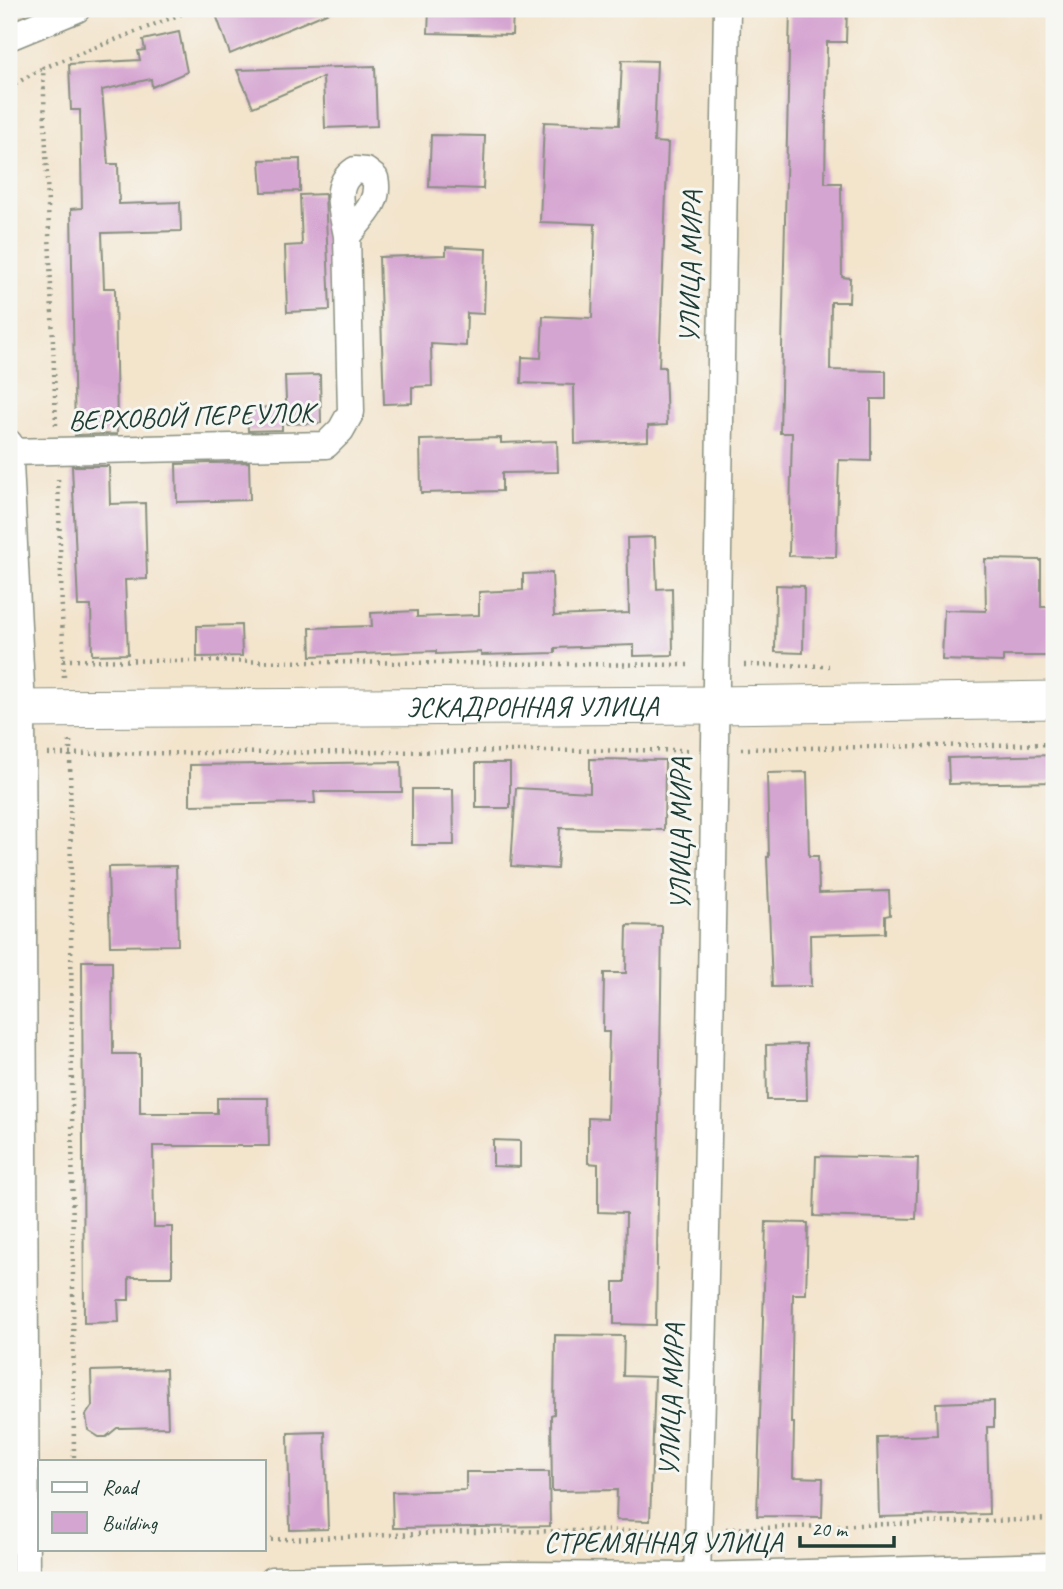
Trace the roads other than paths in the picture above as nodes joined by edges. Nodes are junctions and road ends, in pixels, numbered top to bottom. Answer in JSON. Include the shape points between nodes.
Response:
{"nodes":[{"id":1,"x":77,"y":9,"type":"edge"},
{"id":2,"x":727,"y":9,"type":"edge"},
{"id":3,"x":9,"y":37,"type":"edge"},
{"id":4,"x":347,"y":236,"type":"dead end"},
{"id":5,"x":9,"y":443,"type":"edge"},
{"id":6,"x":9,"y":452,"type":"edge"},
{"id":7,"x":1054,"y":700,"type":"edge"},
{"id":8,"x":714,"y":705,"type":"junction"},
{"id":9,"x":15,"y":708,"type":"edge"},
{"id":10,"x":1054,"y":1566,"type":"edge"},
{"id":11,"x":697,"y":1576,"type":"junction"},
{"id":12,"x":506,"y":1578,"type":"edge"},
{"id":13,"x":26,"y":1580,"type":"edge"},
{"id":14,"x":272,"y":1580,"type":"edge"}],
"edges":[{"from":1,"to":3,"type":"street"},
{"from":2,"to":8,"type":"street","name":"УЛИЦА МИРА"},
{"from":4,"to":6,"type":"street","name":"ВЕРХОВОЙ ПЕРЕУЛОК","via":[[351,412],[326,445]]},
{"from":5,"to":6,"type":"street"},
{"from":6,"to":9,"type":"street"},
{"from":7,"to":8,"type":"street","name":"ЭСКАДРОННАЯ УЛИЦА"},
{"from":8,"to":9,"type":"street","name":"ЭСКАДРОННАЯ УЛИЦА"},
{"from":8,"to":11,"type":"street","name":"УЛИЦА МИРА","via":[[710,1153]]},
{"from":9,"to":13,"type":"street","via":[[22,754]]},
{"from":10,"to":11,"type":"street","name":"СТРЕМЯННАЯ УЛИЦА"},
{"from":11,"to":12,"type":"street","name":"СТРЕМЯННАЯ УЛИЦА"},
{"from":12,"to":14,"type":"street","name":"СТРЕМЯННАЯ УЛИЦА"}]}
